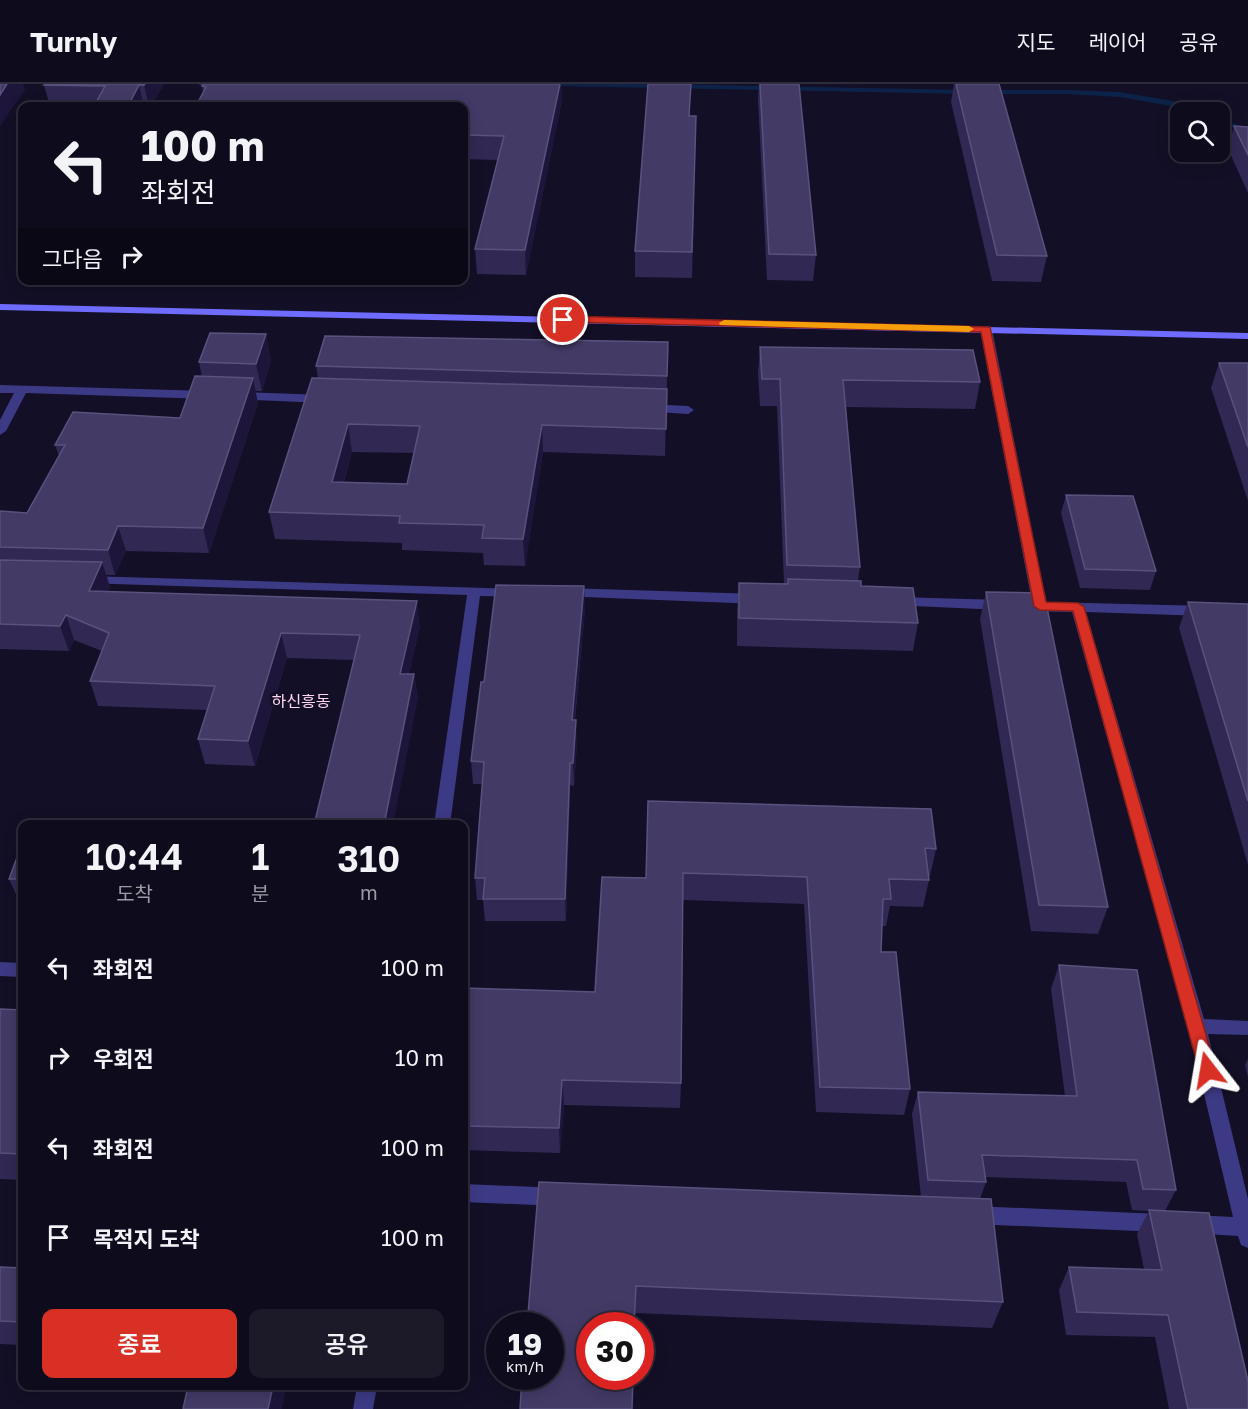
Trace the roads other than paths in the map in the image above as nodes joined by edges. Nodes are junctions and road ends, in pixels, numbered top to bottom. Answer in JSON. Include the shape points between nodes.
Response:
{"nodes":[{"id":1,"x":0,"y":307,"type":"edge"},
{"id":2,"x":986,"y":329,"type":"junction"},
{"id":3,"x":1248,"y":336,"type":"edge"},
{"id":4,"x":0,"y":389,"type":"edge"},
{"id":5,"x":22,"y":390,"type":"junction"},
{"id":6,"x":343,"y":399,"type":"edge"},
{"id":7,"x":629,"y":408,"type":"edge"},
{"id":8,"x":688,"y":410,"type":"dead end"},
{"id":9,"x":0,"y":431,"type":"edge"},
{"id":10,"x":71,"y":580,"type":"edge"},
{"id":11,"x":474,"y":591,"type":"junction"},
{"id":12,"x":769,"y":599,"type":"edge"},
{"id":13,"x":887,"y":602,"type":"edge"},
{"id":14,"x":1040,"y":606,"type":"junction"},
{"id":15,"x":1078,"y":607,"type":"junction"},
{"id":16,"x":1225,"y":611,"type":"edge"},
{"id":17,"x":443,"y":820,"type":"edge"},
{"id":18,"x":0,"y":969,"type":"edge"},
{"id":19,"x":18,"y":970,"type":"edge"},
{"id":20,"x":1197,"y":1026,"type":"junction"},
{"id":21,"x":1248,"y":1028,"type":"edge"},
{"id":22,"x":468,"y":1193,"type":"edge"},
{"id":23,"x":582,"y":1198,"type":"edge"},
{"id":24,"x":949,"y":1214,"type":"edge"},
{"id":25,"x":1247,"y":1233,"type":"edge"},
{"id":26,"x":366,"y":1390,"type":"edge"},
{"id":27,"x":363,"y":1409,"type":"edge"}],
"edges":[{"from":1,"to":2,"type":"street"},
{"from":2,"to":3,"type":"street"},
{"from":2,"to":14,"type":"street"},
{"from":4,"to":5,"type":"street"},
{"from":5,"to":6,"type":"street"},
{"from":5,"to":9,"type":"street"},
{"from":7,"to":8,"type":"street"},
{"from":10,"to":11,"type":"street"},
{"from":11,"to":12,"type":"street"},
{"from":11,"to":17,"type":"street"},
{"from":13,"to":14,"type":"street"},
{"from":14,"to":15,"type":"street"},
{"from":15,"to":16,"type":"street"},
{"from":15,"to":20,"type":"street"},
{"from":18,"to":19,"type":"street"},
{"from":20,"to":21,"type":"street"},
{"from":20,"to":25,"type":"street"},
{"from":22,"to":23,"type":"street"},
{"from":24,"to":25,"type":"street"},
{"from":26,"to":27,"type":"street"}]}
